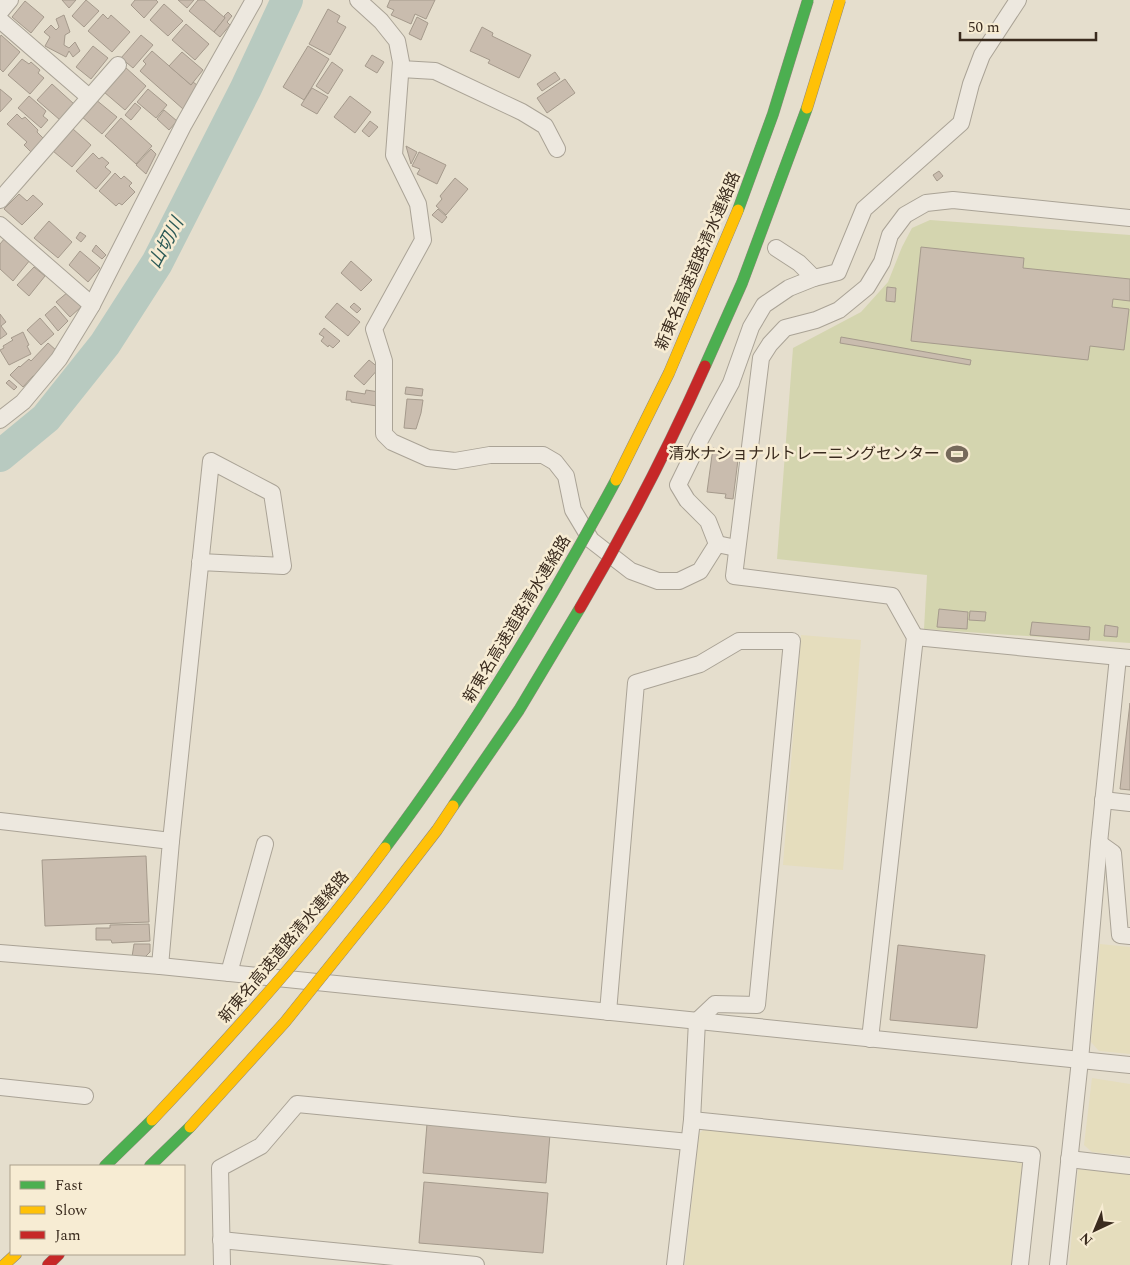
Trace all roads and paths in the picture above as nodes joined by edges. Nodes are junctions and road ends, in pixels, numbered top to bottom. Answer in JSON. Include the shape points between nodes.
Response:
{"nodes":[{"id":1,"x":10,"y":0,"type":"edge"},
{"id":2,"x":254,"y":0,"type":"edge"},
{"id":3,"x":358,"y":0,"type":"edge"},
{"id":4,"x":808,"y":0,"type":"edge"},
{"id":5,"x":840,"y":0,"type":"edge"},
{"id":6,"x":1018,"y":0,"type":"edge"},
{"id":7,"x":0,"y":12,"type":"edge"},
{"id":8,"x":0,"y":20,"type":"edge"},
{"id":9,"x":118,"y":64,"type":"dead end"},
{"id":10,"x":400,"y":68,"type":"junction"},
{"id":11,"x":89,"y":98,"type":"junction"},
{"id":12,"x":557,"y":149,"type":"dead end"},
{"id":13,"x":0,"y":200,"type":"edge"},
{"id":14,"x":1130,"y":218,"type":"edge"},
{"id":15,"x":0,"y":225,"type":"edge"},
{"id":16,"x":776,"y":248,"type":"dead end"},
{"id":17,"x":814,"y":278,"type":"junction"},
{"id":18,"x":92,"y":305,"type":"junction"},
{"id":19,"x":0,"y":420,"type":"edge"},
{"id":20,"x":717,"y":544,"type":"junction"},
{"id":21,"x":736,"y":548,"type":"junction"},
{"id":22,"x":200,"y":562,"type":"junction"},
{"id":23,"x":915,"y":637,"type":"junction"},
{"id":24,"x":1124,"y":657,"type":"edge"},
{"id":25,"x":1103,"y":800,"type":"junction"},
{"id":26,"x":1130,"y":803,"type":"edge"},
{"id":27,"x":0,"y":821,"type":"edge"},
{"id":28,"x":170,"y":841,"type":"junction"},
{"id":29,"x":1099,"y":843,"type":"junction"},
{"id":30,"x":266,"y":844,"type":"dead end"},
{"id":31,"x":1130,"y":936,"type":"edge"},
{"id":32,"x":0,"y":953,"type":"edge"},
{"id":33,"x":160,"y":966,"type":"junction"},
{"id":34,"x":229,"y":973,"type":"junction"},
{"id":35,"x":608,"y":1012,"type":"junction"},
{"id":36,"x":697,"y":1021,"type":"junction"},
{"id":37,"x":870,"y":1039,"type":"junction"},
{"id":38,"x":1080,"y":1060,"type":"junction"},
{"id":39,"x":1130,"y":1065,"type":"edge"},
{"id":40,"x":0,"y":1087,"type":"edge"},
{"id":41,"x":85,"y":1096,"type":"dead end"},
{"id":42,"x":692,"y":1120,"type":"junction"},
{"id":43,"x":689,"y":1142,"type":"junction"},
{"id":44,"x":1069,"y":1159,"type":"junction"},
{"id":45,"x":106,"y":1165,"type":"edge"},
{"id":46,"x":151,"y":1165,"type":"edge"},
{"id":47,"x":1130,"y":1166,"type":"edge"},
{"id":48,"x":221,"y":1240,"type":"junction"},
{"id":49,"x":15,"y":1255,"type":"edge"},
{"id":50,"x":58,"y":1255,"type":"edge"},
{"id":51,"x":4,"y":1265,"type":"edge"},
{"id":52,"x":48,"y":1265,"type":"edge"},
{"id":53,"x":222,"y":1265,"type":"edge"},
{"id":54,"x":476,"y":1265,"type":"edge"},
{"id":55,"x":675,"y":1265,"type":"edge"},
{"id":56,"x":1020,"y":1265,"type":"edge"},
{"id":57,"x":1058,"y":1265,"type":"edge"}],
"edges":[{"from":1,"to":7,"type":"street"},
{"from":2,"to":18,"type":"street","via":[[184,124]]},
{"from":3,"to":10,"type":"street","via":[[397,41]]},
{"from":4,"to":45,"type":"highway","name":"新東名高速道路清水連絡路","bridge":true,"via":[[750,180],[696,312],[655,404],[576,556],[493,693],[359,882],[222,1045]]},
{"from":5,"to":46,"type":"highway","bridge":true,"via":[[802,126],[742,283],[682,418],[603,569],[519,710],[437,830],[285,1022]]},
{"from":6,"to":17,"type":"street","via":[[982,55],[961,123],[864,209],[838,272]]},
{"from":8,"to":11,"type":"street"},
{"from":9,"to":11,"type":"street"},
{"from":10,"to":12,"type":"street","via":[[435,71],[522,112],[545,126]]},
{"from":10,"to":20,"type":"street","via":[[394,155],[418,204],[423,240],[374,329],[384,361],[384,434],[392,442],[428,458],[455,461],[490,455],[542,455],[555,462],[566,476],[573,510],[591,540],[631,571],[658,581],[679,581],[700,572]]},
{"from":11,"to":13,"type":"street"},
{"from":14,"to":21,"type":"street","via":[[953,200],[926,203],[905,216],[890,235],[882,262],[867,287],[839,310],[785,328],[761,358]]},
{"from":15,"to":18,"type":"street"},
{"from":16,"to":17,"type":"street"},
{"from":17,"to":20,"type":"street","via":[[789,288],[764,306],[750,327],[731,383],[678,485],[687,500],[708,521]]},
{"from":18,"to":19,"type":"street","via":[[59,360],[23,402]]},
{"from":20,"to":21,"type":"street"},
{"from":21,"to":23,"type":"street","via":[[734,576],[892,596]]},
{"from":22,"to":22,"type":"street","via":[[209,479],[211,460],[272,493],[283,566]]},
{"from":22,"to":28,"type":"street"},
{"from":23,"to":24,"type":"street"},
{"from":23,"to":37,"type":"street"},
{"from":24,"to":25,"type":"street"},
{"from":25,"to":26,"type":"street"},
{"from":25,"to":29,"type":"street"},
{"from":27,"to":28,"type":"street"},
{"from":28,"to":33,"type":"street"},
{"from":29,"to":31,"type":"street","via":[[1113,854],[1120,934]]},
{"from":29,"to":38,"type":"street"},
{"from":30,"to":34,"type":"street"},
{"from":32,"to":33,"type":"street"},
{"from":33,"to":34,"type":"street"},
{"from":34,"to":35,"type":"street"},
{"from":35,"to":36,"type":"street"},
{"from":35,"to":36,"type":"street","via":[[636,683],[700,664],[739,641],[792,641],[757,1005],[715,1004]]},
{"from":36,"to":37,"type":"street"},
{"from":36,"to":42,"type":"street"},
{"from":37,"to":38,"type":"street"},
{"from":38,"to":39,"type":"street"},
{"from":38,"to":44,"type":"street"},
{"from":40,"to":41,"type":"street"},
{"from":42,"to":43,"type":"street"},
{"from":42,"to":56,"type":"street","via":[[1032,1155]]},
{"from":43,"to":48,"type":"street","via":[[297,1104],[261,1146],[220,1168]]},
{"from":43,"to":55,"type":"street"},
{"from":44,"to":47,"type":"street"},
{"from":44,"to":57,"type":"street"},
{"from":48,"to":53,"type":"street"},
{"from":48,"to":54,"type":"street"},
{"from":49,"to":51,"type":"highway"},
{"from":50,"to":52,"type":"highway"}]}
